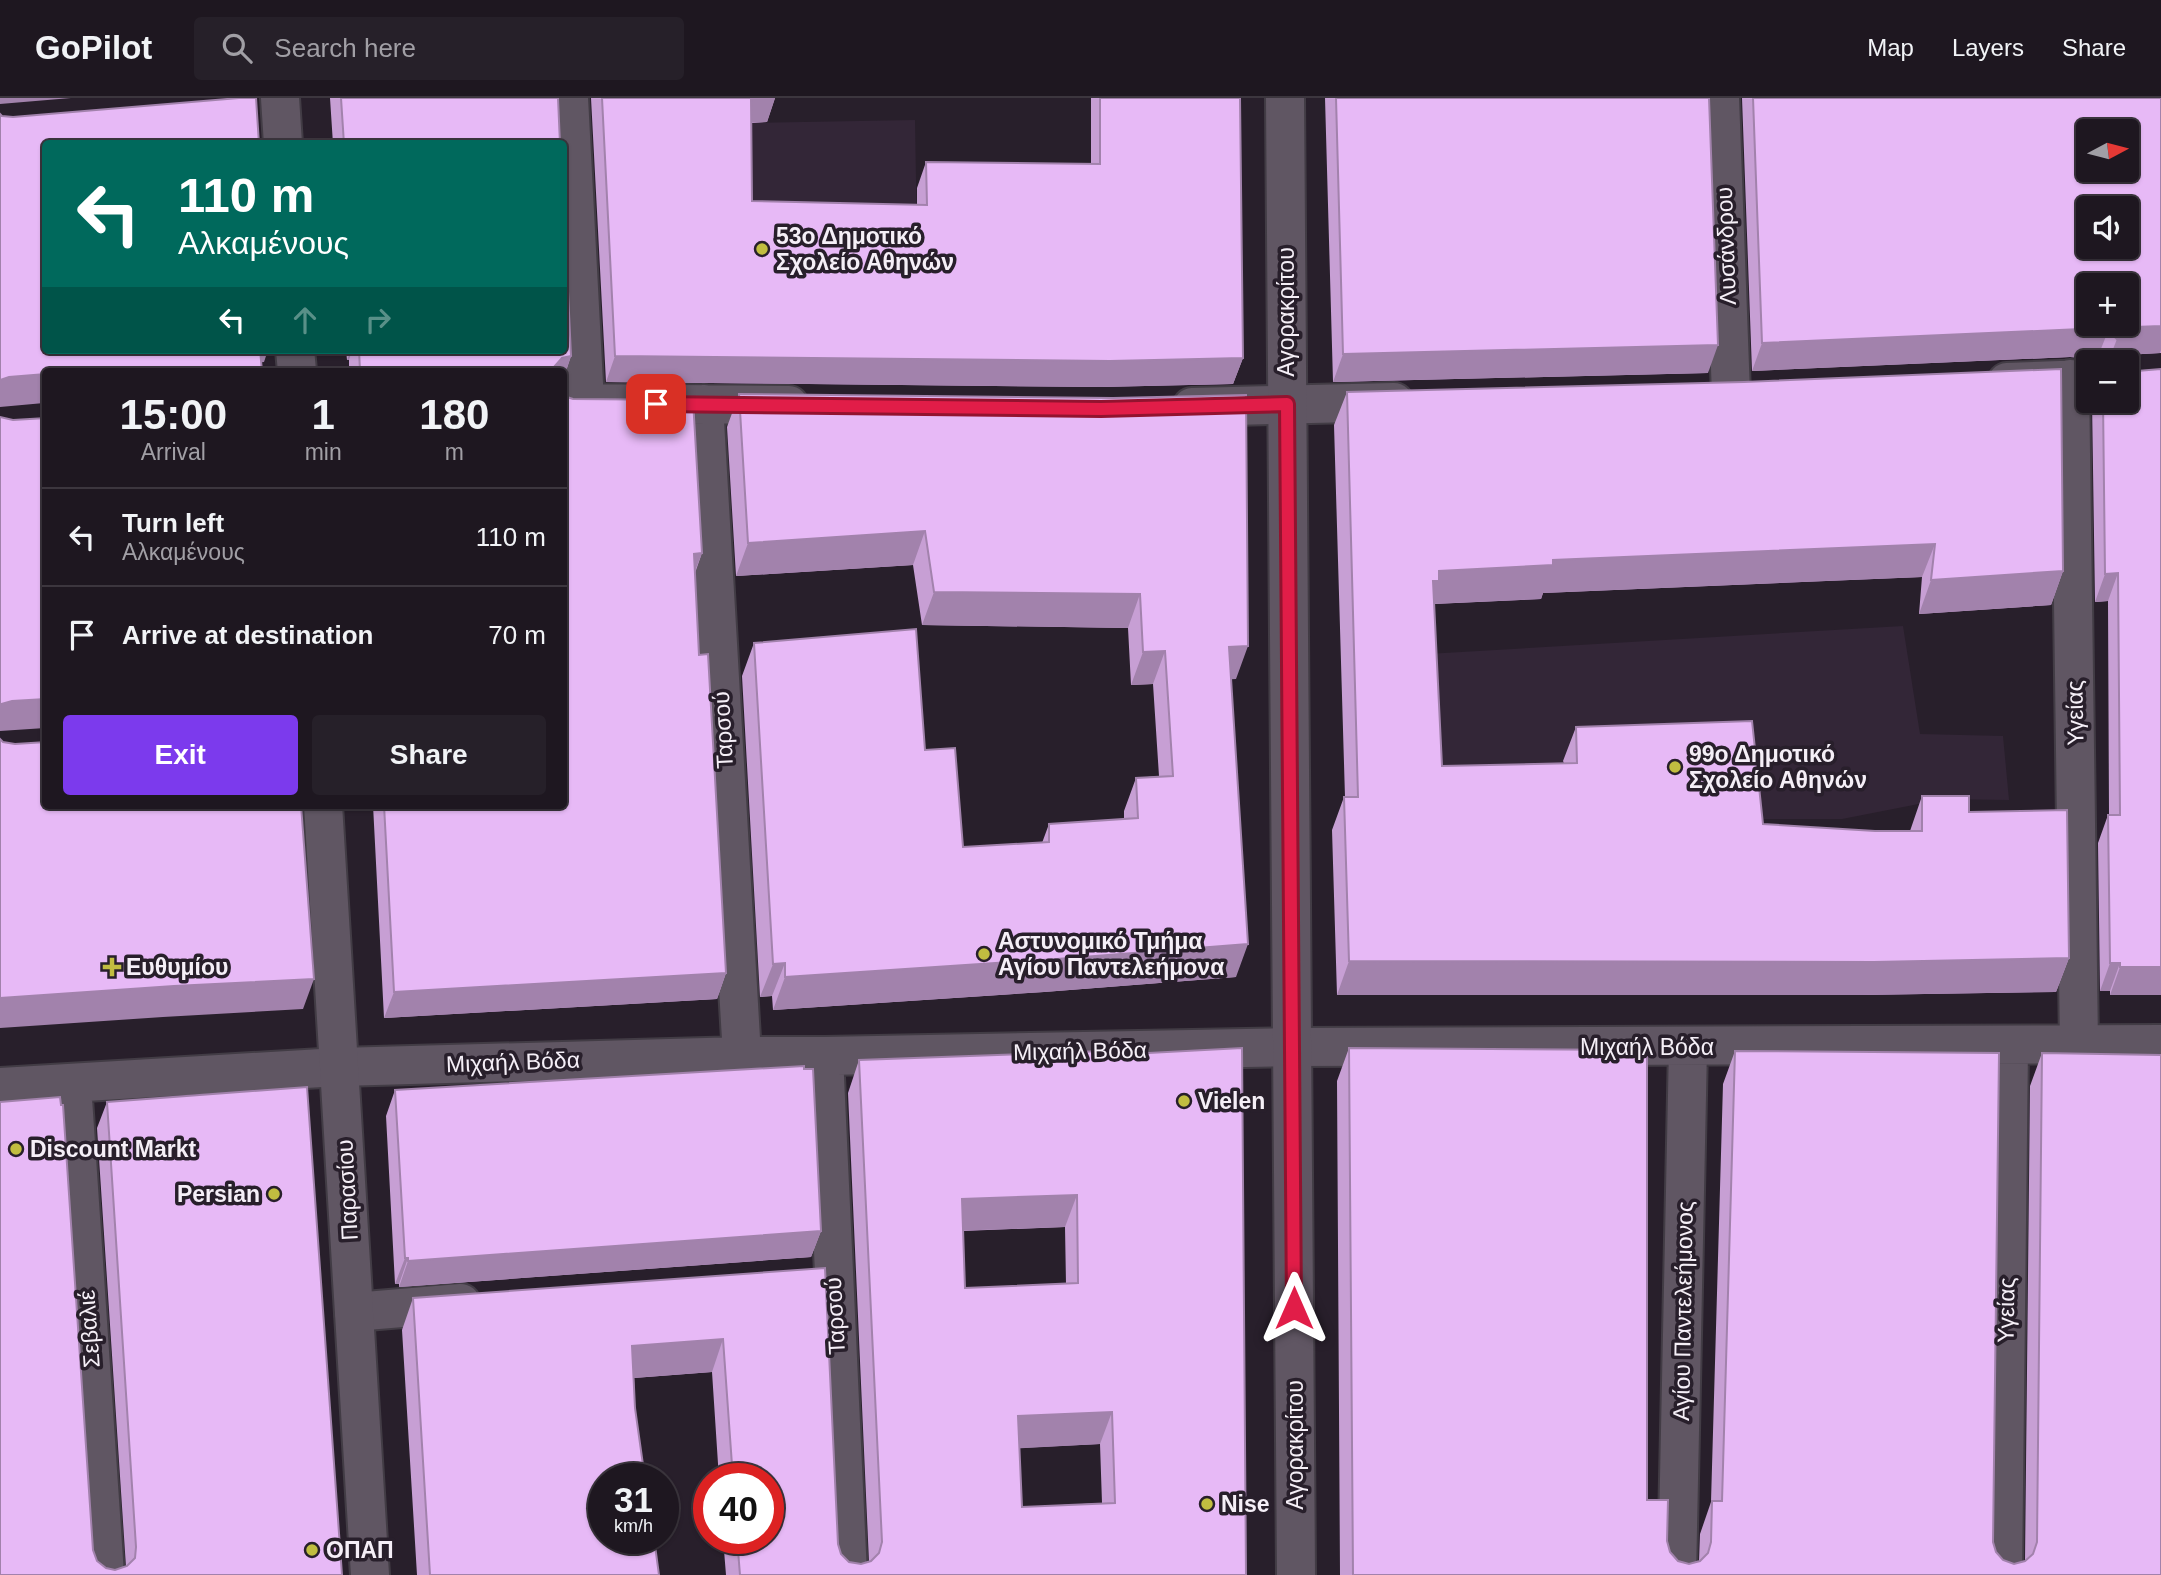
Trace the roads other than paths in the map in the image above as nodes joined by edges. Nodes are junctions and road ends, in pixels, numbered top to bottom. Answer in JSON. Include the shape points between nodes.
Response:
{"nodes":[{"id":1,"x":569,"y":98,"type":"edge"},
{"id":2,"x":1284,"y":98,"type":"edge"},
{"id":3,"x":1720,"y":98,"type":"edge"},
{"id":4,"x":268,"y":102,"type":"edge"},
{"id":5,"x":282,"y":140,"type":"edge"},
{"id":6,"x":2076,"y":379,"type":"edge"},
{"id":7,"x":1975,"y":384,"type":"edge"},
{"id":8,"x":1731,"y":394,"type":"edge"},
{"id":9,"x":1425,"y":401,"type":"edge"},
{"id":10,"x":574,"y":403,"type":"edge"},
{"id":11,"x":704,"y":404,"type":"junction"},
{"id":12,"x":1287,"y":404,"type":"junction"},
{"id":13,"x":827,"y":405,"type":"edge"},
{"id":14,"x":1154,"y":407,"type":"edge"},
{"id":15,"x":2079,"y":413,"type":"edge"},
{"id":16,"x":323,"y":809,"type":"edge"},
{"id":17,"x":2161,"y":1044,"type":"edge"},
{"id":18,"x":2009,"y":1045,"type":"junction"},
{"id":19,"x":1688,"y":1046,"type":"junction"},
{"id":20,"x":2079,"y":1046,"type":"junction"},
{"id":21,"x":1292,"y":1047,"type":"junction"},
{"id":22,"x":742,"y":1056,"type":"junction"},
{"id":23,"x":824,"y":1056,"type":"junction"},
{"id":24,"x":339,"y":1067,"type":"junction"},
{"id":25,"x":72,"y":1084,"type":"junction"},
{"id":26,"x":0,"y":1087,"type":"edge"},
{"id":27,"x":489,"y":1301,"type":"edge"},
{"id":28,"x":354,"y":1311,"type":"junction"},
{"id":29,"x":105,"y":1575,"type":"edge"},
{"id":30,"x":370,"y":1575,"type":"edge"},
{"id":31,"x":848,"y":1575,"type":"edge"},
{"id":32,"x":1296,"y":1575,"type":"edge"},
{"id":33,"x":1677,"y":1575,"type":"edge"},
{"id":34,"x":2003,"y":1575,"type":"edge"}],
"edges":[{"from":1,"to":10,"type":"street"},
{"from":2,"to":12,"type":"street","name":"Αγορακρίτου"},
{"from":3,"to":8,"type":"street","name":"Λυσάνδρου"},
{"from":4,"to":5,"type":"street"},
{"from":6,"to":7,"type":"street"},
{"from":9,"to":12,"type":"street"},
{"from":10,"to":11,"type":"street"},
{"from":11,"to":13,"type":"street"},
{"from":11,"to":22,"type":"street","name":"Ταρσού"},
{"from":12,"to":14,"type":"street"},
{"from":12,"to":21,"type":"street","name":"Αγορακρίτου"},
{"from":15,"to":20,"type":"street","name":"Υγείας"},
{"from":16,"to":24,"type":"street","name":"Παρασίου"},
{"from":17,"to":20,"type":"street","name":"Μιχαήλ Βόδα"},
{"from":18,"to":19,"type":"street","name":"Μιχαήλ Βόδα"},
{"from":18,"to":20,"type":"street","name":"Μιχαήλ Βόδα"},
{"from":18,"to":34,"type":"street","name":"Υγείας"},
{"from":19,"to":21,"type":"street","name":"Μιχαήλ Βόδα"},
{"from":19,"to":33,"type":"street","name":"Αγίου Παντελεήμονος"},
{"from":21,"to":23,"type":"street","name":"Μιχαήλ Βόδα"},
{"from":21,"to":32,"type":"street","name":"Αγορακρίτου"},
{"from":22,"to":23,"type":"street","name":"Μιχαήλ Βόδα"},
{"from":22,"to":24,"type":"street","name":"Μιχαήλ Βόδα"},
{"from":23,"to":31,"type":"street","name":"Ταρσού","via":[[820,1278]]},
{"from":24,"to":25,"type":"street","name":"Μιχαήλ Βόδα"},
{"from":24,"to":28,"type":"street","name":"Παρασίου"},
{"from":25,"to":26,"type":"street","name":"Μιχαήλ Βόδα"},
{"from":25,"to":29,"type":"street","name":"Σεβαλιέ"},
{"from":27,"to":28,"type":"street"},
{"from":28,"to":30,"type":"street","name":"Παρασίου"}]}
